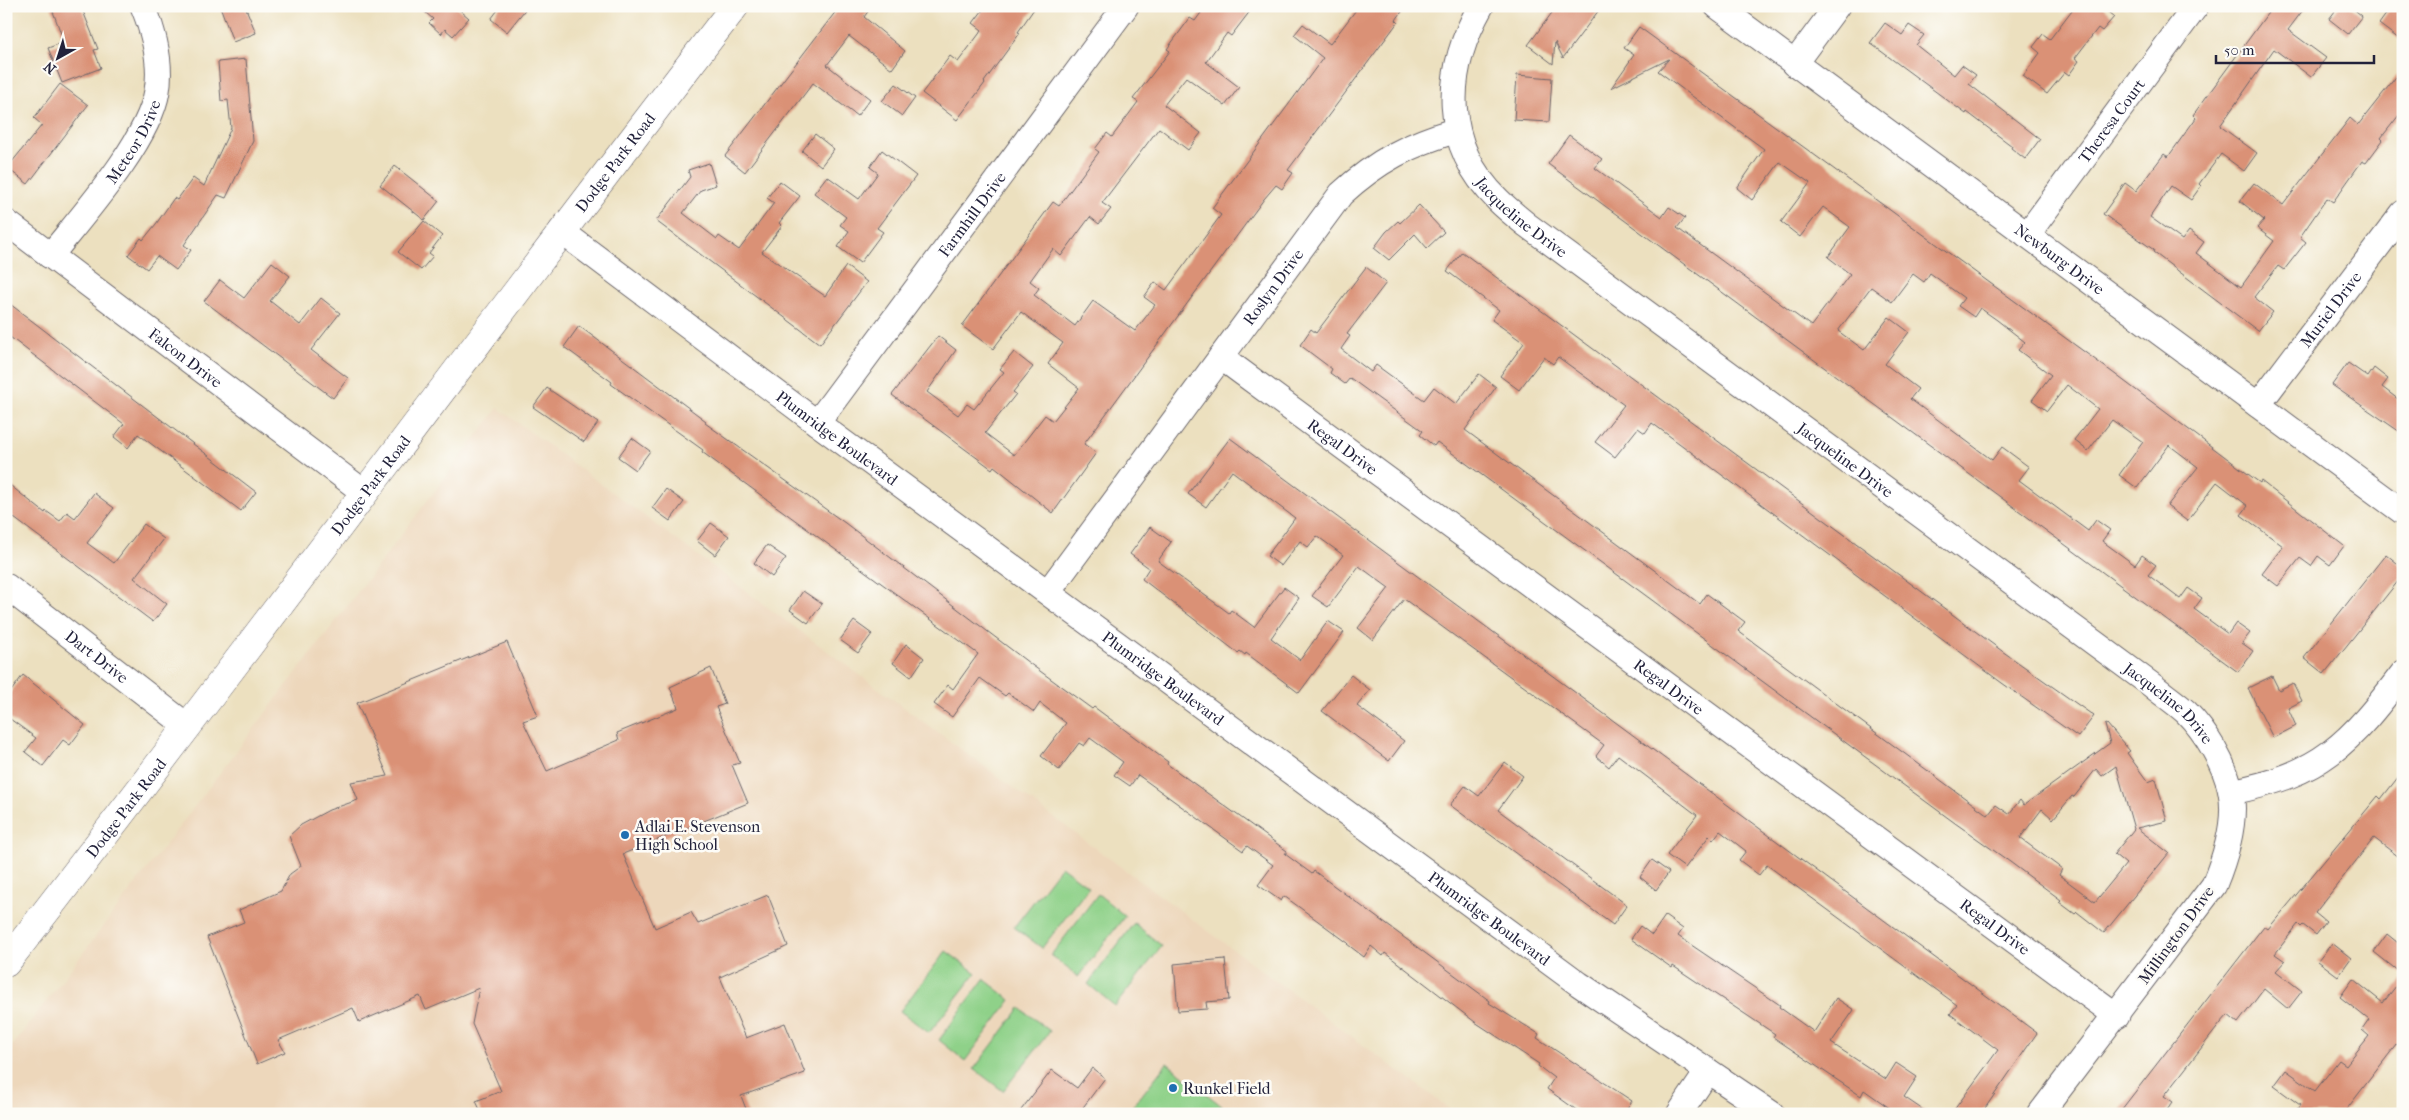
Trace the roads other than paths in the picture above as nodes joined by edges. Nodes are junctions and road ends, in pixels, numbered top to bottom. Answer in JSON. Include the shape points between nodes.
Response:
{"nodes":[{"id":1,"x":143,"y":6,"type":"edge"},
{"id":2,"x":735,"y":6,"type":"edge"},
{"id":3,"x":1126,"y":6,"type":"edge"},
{"id":4,"x":1481,"y":6,"type":"edge"},
{"id":5,"x":1717,"y":6,"type":"edge"},
{"id":6,"x":1837,"y":6,"type":"edge"},
{"id":7,"x":2196,"y":6,"type":"edge"},
{"id":8,"x":1794,"y":64,"type":"junction"},
{"id":9,"x":1457,"y":130,"type":"junction"},
{"id":10,"x":2403,"y":213,"type":"edge"},
{"id":11,"x":6,"y":222,"type":"edge"},
{"id":12,"x":561,"y":231,"type":"junction"},
{"id":13,"x":2027,"y":235,"type":"junction"},
{"id":14,"x":50,"y":256,"type":"junction"},
{"id":15,"x":1221,"y":357,"type":"junction"},
{"id":16,"x":2258,"y":405,"type":"junction"},
{"id":17,"x":817,"y":423,"type":"junction"},
{"id":18,"x":365,"y":493,"type":"junction"},
{"id":19,"x":2403,"y":512,"type":"edge"},
{"id":20,"x":6,"y":586,"type":"edge"},
{"id":21,"x":1048,"y":592,"type":"junction"},
{"id":22,"x":2403,"y":673,"type":"edge"},
{"id":23,"x":187,"y":726,"type":"junction"},
{"id":24,"x":2231,"y":792,"type":"junction"},
{"id":25,"x":8,"y":958,"type":"edge"},
{"id":26,"x":2117,"y":1016,"type":"junction"},
{"id":27,"x":1708,"y":1071,"type":"junction"},
{"id":28,"x":1679,"y":1114,"type":"edge"},
{"id":29,"x":1772,"y":1114,"type":"edge"},
{"id":30,"x":2040,"y":1114,"type":"edge"}],
"edges":[{"from":1,"to":14,"type":"street","name":"Meteor Drive","via":[[158,57],[157,92],[147,123]]},
{"from":2,"to":12,"type":"street","name":"Dodge Park Road"},
{"from":3,"to":17,"type":"street","name":"Farmhill Drive"},
{"from":4,"to":9,"type":"street","via":[[1462,46],[1456,68],[1452,96]]},
{"from":5,"to":8,"type":"street","name":"Newburg Drive"},
{"from":6,"to":8,"type":"street"},
{"from":7,"to":13,"type":"street","name":"Theresa Court"},
{"from":8,"to":13,"type":"street","name":"Newburg Drive"},
{"from":9,"to":15,"type":"street","name":"Roslyn Drive","via":[[1391,155],[1341,194]]},
{"from":9,"to":24,"type":"street","name":"Jacqueline Drive","via":[[1476,174],[1497,200],[1527,225],[2186,712],[2208,740]]},
{"from":10,"to":16,"type":"street","name":"Muriel Drive"},
{"from":11,"to":14,"type":"street","name":"Falcon Drive"},
{"from":12,"to":17,"type":"street","name":"Plumridge Boulevard"},
{"from":12,"to":18,"type":"street","name":"Dodge Park Road"},
{"from":13,"to":16,"type":"street","name":"Newburg Drive"},
{"from":14,"to":18,"type":"street","name":"Falcon Drive"},
{"from":15,"to":21,"type":"street","name":"Roslyn Drive"},
{"from":15,"to":26,"type":"street","name":"Regal Drive"},
{"from":16,"to":19,"type":"street","name":"Newburg Drive"},
{"from":17,"to":21,"type":"street","name":"Plumridge Boulevard"},
{"from":18,"to":23,"type":"street","name":"Dodge Park Road"},
{"from":20,"to":23,"type":"street","name":"Dart Drive"},
{"from":21,"to":27,"type":"street","name":"Plumridge Boulevard","via":[[1579,984]]},
{"from":22,"to":24,"type":"street","via":[[2357,731],[2329,756],[2273,783]]},
{"from":23,"to":25,"type":"street","name":"Dodge Park Road"},
{"from":24,"to":26,"type":"street","name":"Millington Drive","via":[[2226,854],[2214,885]]},
{"from":26,"to":30,"type":"street","name":"Millington Drive"},
{"from":27,"to":28,"type":"street"},
{"from":27,"to":29,"type":"street","name":"Plumridge Boulevard"}]}
